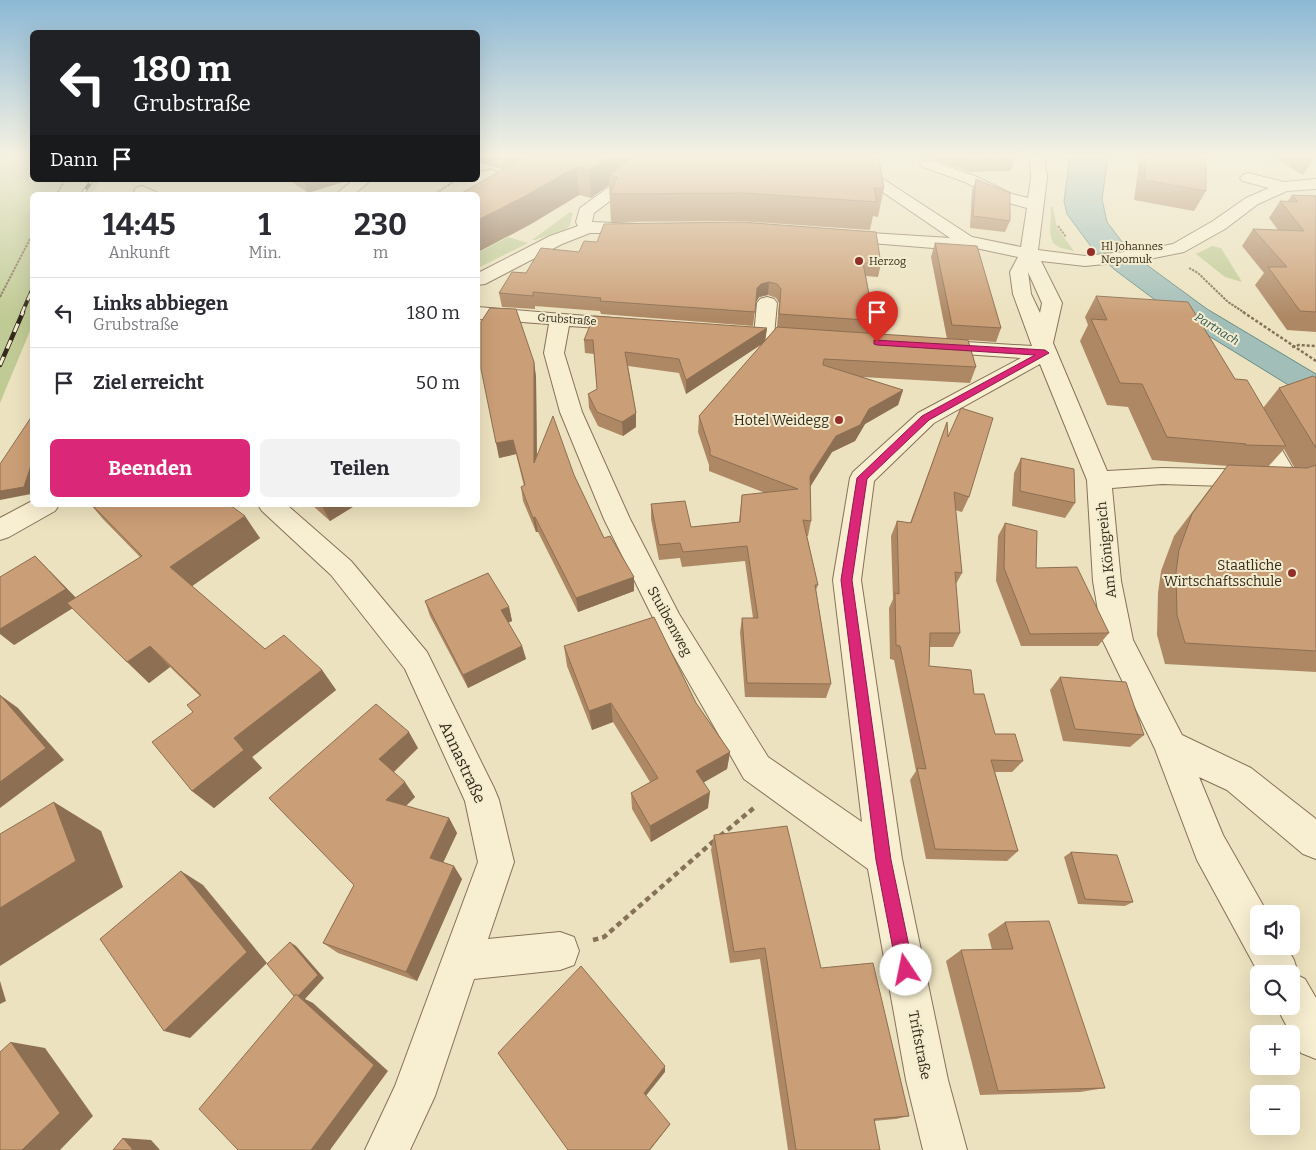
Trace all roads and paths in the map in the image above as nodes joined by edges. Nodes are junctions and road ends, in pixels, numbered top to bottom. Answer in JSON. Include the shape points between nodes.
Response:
{"nodes":[{"id":1,"x":588,"y":210,"type":"edge"},
{"id":2,"x":918,"y":210,"type":"edge"},
{"id":3,"x":1035,"y":210,"type":"edge"},
{"id":4,"x":1240,"y":210,"type":"edge"},
{"id":5,"x":588,"y":228,"type":"junction"},
{"id":6,"x":660,"y":228,"type":"edge"},
{"id":7,"x":818,"y":234,"type":"edge"},
{"id":8,"x":30,"y":239,"type":"edge"},
{"id":9,"x":966,"y":241,"type":"junction"},
{"id":10,"x":1163,"y":252,"type":"junction"},
{"id":11,"x":1029,"y":254,"type":"junction"},
{"id":12,"x":480,"y":279,"type":"edge"},
{"id":13,"x":0,"y":296,"type":"edge"},
{"id":14,"x":767,"y":303,"type":"dead end"},
{"id":15,"x":480,"y":312,"type":"edge"},
{"id":16,"x":560,"y":319,"type":"junction"},
{"id":17,"x":648,"y":326,"type":"edge"},
{"id":18,"x":764,"y":335,"type":"edge"},
{"id":19,"x":919,"y":345,"type":"edge"},
{"id":20,"x":1316,"y":346,"type":"edge"},
{"id":21,"x":1292,"y":347,"type":"junction"},
{"id":22,"x":1044,"y":349,"type":"junction"},
{"id":23,"x":1316,"y":361,"type":"edge"},
{"id":24,"x":1248,"y":410,"type":"edge"},
{"id":25,"x":1099,"y":480,"type":"junction"},
{"id":26,"x":42,"y":507,"type":"edge"},
{"id":27,"x":273,"y":507,"type":"edge"},
{"id":28,"x":0,"y":530,"type":"edge"},
{"id":29,"x":1170,"y":746,"type":"junction"},
{"id":30,"x":781,"y":785,"type":"junction"},
{"id":31,"x":1316,"y":841,"type":"edge"},
{"id":32,"x":884,"y":860,"type":"junction"},
{"id":33,"x":1250,"y":919,"type":"edge"},
{"id":34,"x":604,"y":937,"type":"dead end"},
{"id":35,"x":560,"y":951,"type":"dead end"},
{"id":36,"x":461,"y":961,"type":"junction"},
{"id":37,"x":1300,"y":1009,"type":"edge"},
{"id":38,"x":1316,"y":1038,"type":"edge"},
{"id":39,"x":387,"y":1150,"type":"edge"},
{"id":40,"x":945,"y":1150,"type":"edge"}],
"edges":[{"from":1,"to":5,"type":"street","via":[[584,222]]},
{"from":2,"to":9,"type":"street"},
{"from":3,"to":11,"type":"street","name":"Am Königreich"},
{"from":4,"to":10,"type":"street","via":[[1178,248]]},
{"from":5,"to":6,"type":"street"},
{"from":5,"to":12,"type":"street","via":[[556,240]]},
{"from":7,"to":9,"type":"street","via":[[946,244]]},
{"from":8,"to":13,"type":"path"},
{"from":9,"to":11,"type":"street"},
{"from":10,"to":11,"type":"street","via":[[1096,261]]},
{"from":10,"to":21,"type":"path","via":[[1198,273],[1228,302]]},
{"from":11,"to":22,"type":"street","name":"Am Königreich","via":[[1019,272],[1022,294]]},
{"from":14,"to":18,"type":"street"},
{"from":15,"to":16,"type":"street","name":"Grubstraße"},
{"from":16,"to":17,"type":"street","name":"Grubstraße"},
{"from":16,"to":30,"type":"street","name":"Stuibenweg","via":[[554,353],[571,412],[617,519],[668,622],[756,768]]},
{"from":19,"to":22,"type":"street"},
{"from":20,"to":21,"type":"path"},
{"from":21,"to":23,"type":"path"},
{"from":22,"to":25,"type":"street","name":"Am Königreich"},
{"from":22,"to":32,"type":"street","name":"Triftstraße","via":[[926,418],[862,478],[847,580]]},
{"from":24,"to":25,"type":"street","via":[[1286,479],[1162,476]]},
{"from":25,"to":29,"type":"street","name":"Am Königreich","via":[[1107,581],[1118,641]]},
{"from":26,"to":28,"type":"street"},
{"from":27,"to":36,"type":"street","name":"Annastraße","via":[[341,568],[416,662],[482,800],[496,862]]},
{"from":29,"to":31,"type":"street","via":[[1239,780]]},
{"from":29,"to":33,"type":"street","name":"Am Königreich","via":[[1210,848]]},
{"from":30,"to":32,"type":"street","name":"Stuibenweg"},
{"from":30,"to":34,"type":"path"},
{"from":32,"to":40,"type":"street","name":"Triftstraße","via":[[927,1080]]},
{"from":35,"to":36,"type":"street"},
{"from":36,"to":39,"type":"street","name":"Annastraße","via":[[413,1096]]},
{"from":37,"to":38,"type":"street"}]}
